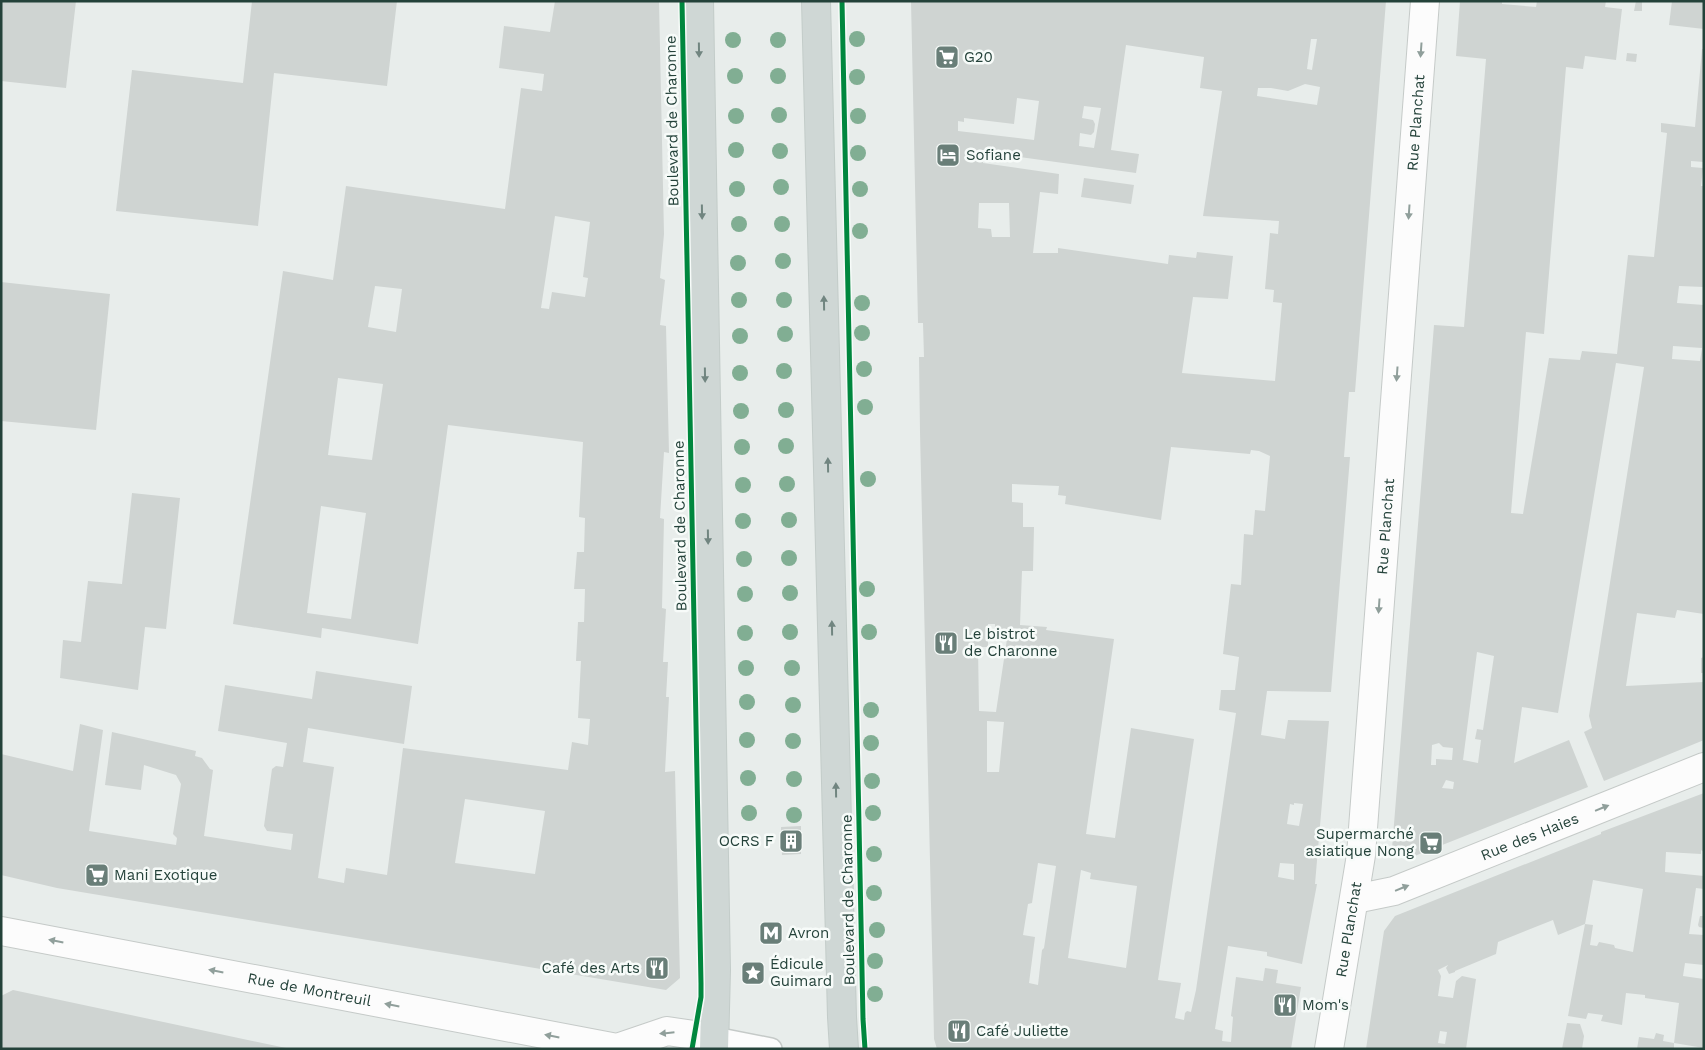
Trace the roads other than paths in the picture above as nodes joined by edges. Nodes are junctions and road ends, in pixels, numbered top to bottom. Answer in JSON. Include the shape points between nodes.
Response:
{"nodes":[{"id":1,"x":698,"y":1,"type":"edge"},
{"id":2,"x":816,"y":1,"type":"edge"},
{"id":3,"x":1425,"y":1,"type":"edge"},
{"id":4,"x":1704,"y":767,"type":"edge"},
{"id":5,"x":1354,"y":899,"type":"junction"},
{"id":6,"x":1,"y":931,"type":"edge"},
{"id":7,"x":714,"y":1043,"type":"edge"},
{"id":8,"x":771,"y":1049,"type":"edge"},
{"id":9,"x":844,"y":1049,"type":"edge"},
{"id":10,"x":1329,"y":1049,"type":"edge"}],
"edges":[{"from":1,"to":7,"type":"main road","name":"Boulevard de Charonne","one_way":true,"via":[[716,961]]},
{"from":9,"to":2,"type":"main road","name":"Boulevard de Charonne","one_way":true},
{"from":3,"to":5,"type":"street","name":"Rue Planchat","one_way":true,"via":[[1360,855]]},
{"from":5,"to":4,"type":"street","name":"Rue des Haies","one_way":true,"via":[[1394,891]]},
{"from":5,"to":10,"type":"street","name":"Rue Planchat"},
{"from":7,"to":6,"type":"street","name":"Rue de Montreuil","one_way":true,"via":[[667,1031],[617,1048]]},
{"from":7,"to":8,"type":"lane","name":"Rue de Montreuil"}]}
